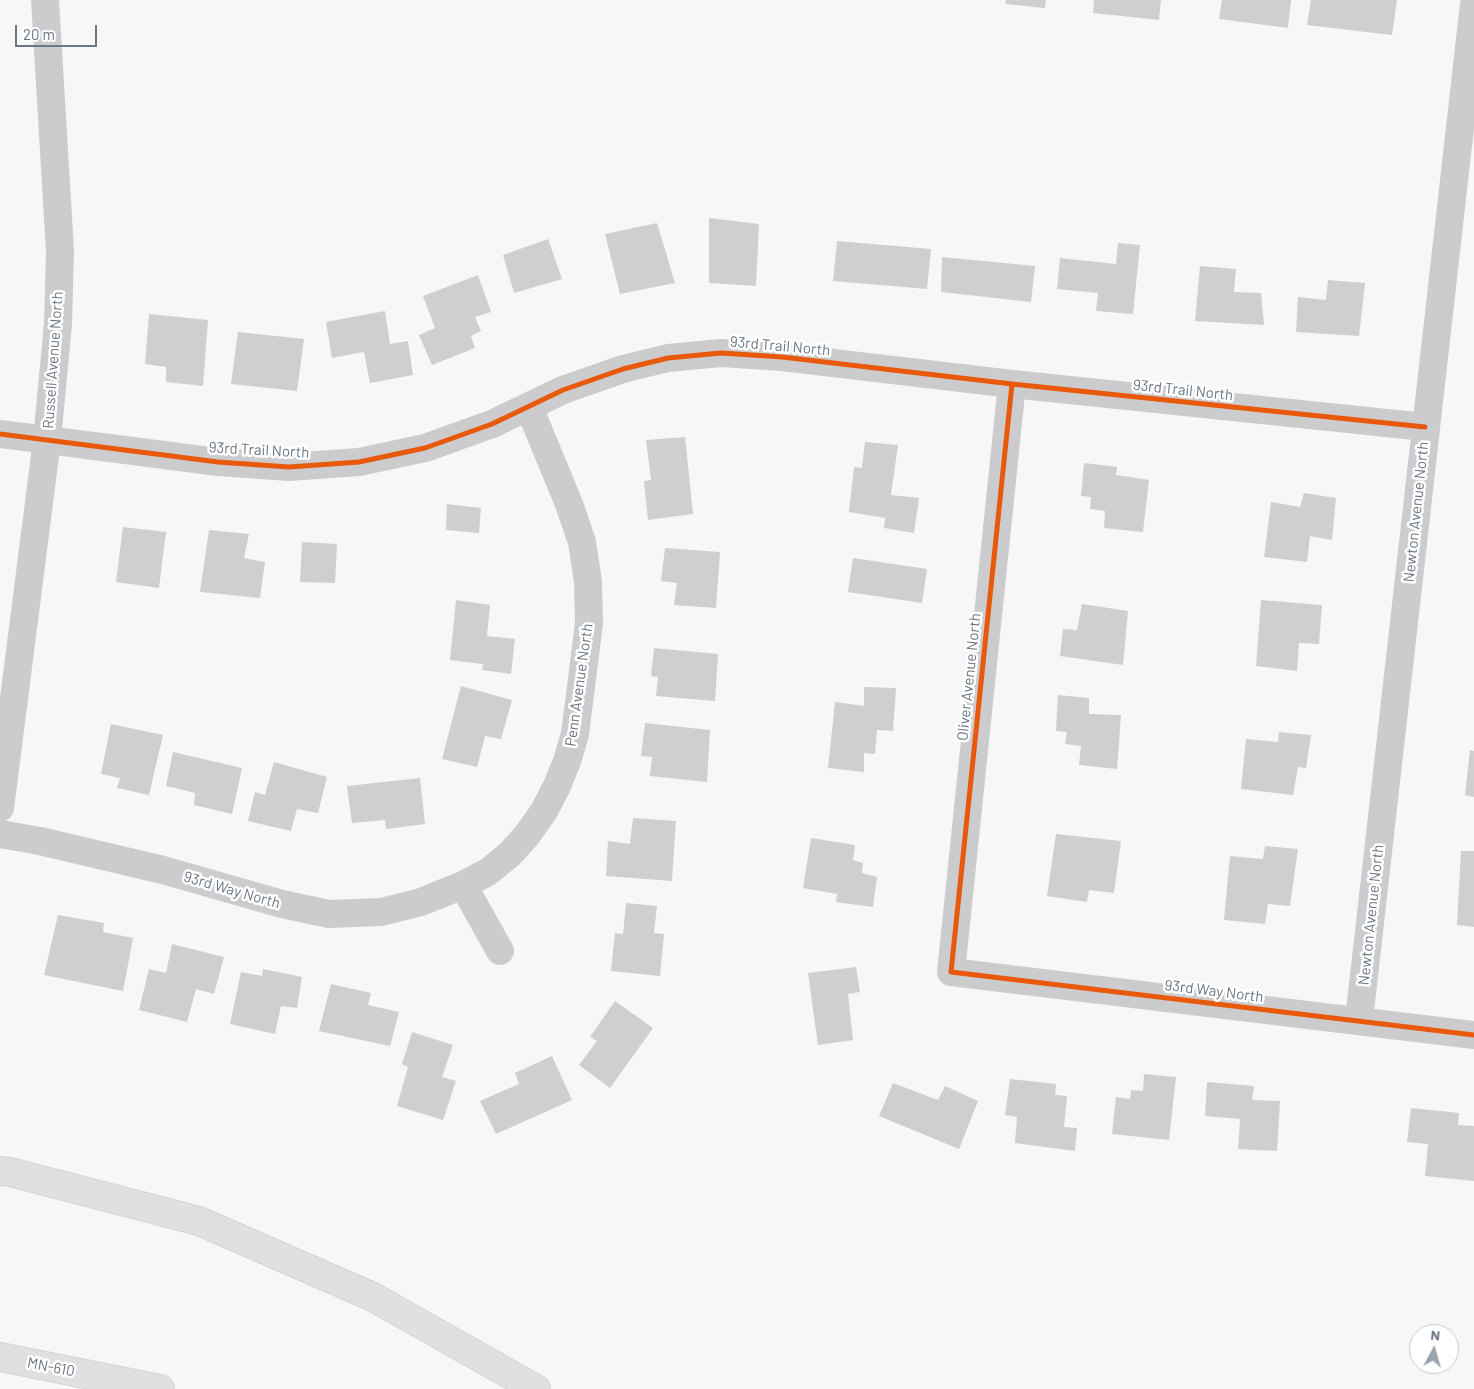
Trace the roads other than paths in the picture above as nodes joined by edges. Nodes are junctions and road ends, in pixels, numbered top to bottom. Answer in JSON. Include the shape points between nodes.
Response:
{"nodes":[{"id":1,"x":45,"y":0,"type":"edge"},
{"id":2,"x":1474,"y":4,"type":"edge"},
{"id":3,"x":1012,"y":384,"type":"junction"},
{"id":4,"x":529,"y":407,"type":"junction"},
{"id":5,"x":1425,"y":427,"type":"junction"},
{"id":6,"x":0,"y":434,"type":"edge"},
{"id":7,"x":47,"y":440,"type":"junction"},
{"id":8,"x":0,"y":808,"type":"edge"},
{"id":9,"x":0,"y":834,"type":"edge"},
{"id":10,"x":464,"y":885,"type":"junction"},
{"id":11,"x":500,"y":951,"type":"dead end"},
{"id":12,"x":951,"y":972,"type":"joint"},
{"id":13,"x":1359,"y":1020,"type":"junction"},
{"id":14,"x":1474,"y":1035,"type":"edge"},
{"id":15,"x":0,"y":1171,"type":"edge"},
{"id":16,"x":0,"y":1357,"type":"edge"},
{"id":17,"x":160,"y":1389,"type":"edge"},
{"id":18,"x":536,"y":1389,"type":"edge"}],
"edges":[{"from":1,"to":7,"type":"street","name":"Russell Avenue North","via":[[60,251],[58,324]]},
{"from":2,"to":5,"type":"street","name":"Newton Avenue North"},
{"from":3,"to":4,"type":"street","name":"93rd Trail North","via":[[721,353],[668,358],[623,369],[563,390]]},
{"from":3,"to":5,"type":"street","name":"93rd Trail North"},
{"from":3,"to":12,"type":"street","name":"Oliver Avenue North"},
{"from":4,"to":7,"type":"street","name":"93rd Trail North","via":[[425,448],[359,462],[289,467],[218,462]]},
{"from":4,"to":10,"type":"street","name":"Penn Avenue North","via":[[582,542],[588,582],[589,623],[574,734],[567,761],[544,811],[510,854],[488,872]]},
{"from":5,"to":13,"type":"street","name":"Newton Avenue North"},
{"from":6,"to":7,"type":"street","name":"93rd Trail North"},
{"from":7,"to":8,"type":"street","name":"Russell Avenue North"},
{"from":9,"to":10,"type":"street","name":"93rd Way North","via":[[153,868],[329,914],[381,912],[421,902]]},
{"from":10,"to":11,"type":"street"},
{"from":12,"to":13,"type":"street","name":"93rd Way North"},
{"from":13,"to":14,"type":"street","name":"93rd Way North"},
{"from":15,"to":18,"type":"highway","via":[[199,1221],[373,1297]]},
{"from":16,"to":17,"type":"highway","name":"MN-610"}]}
